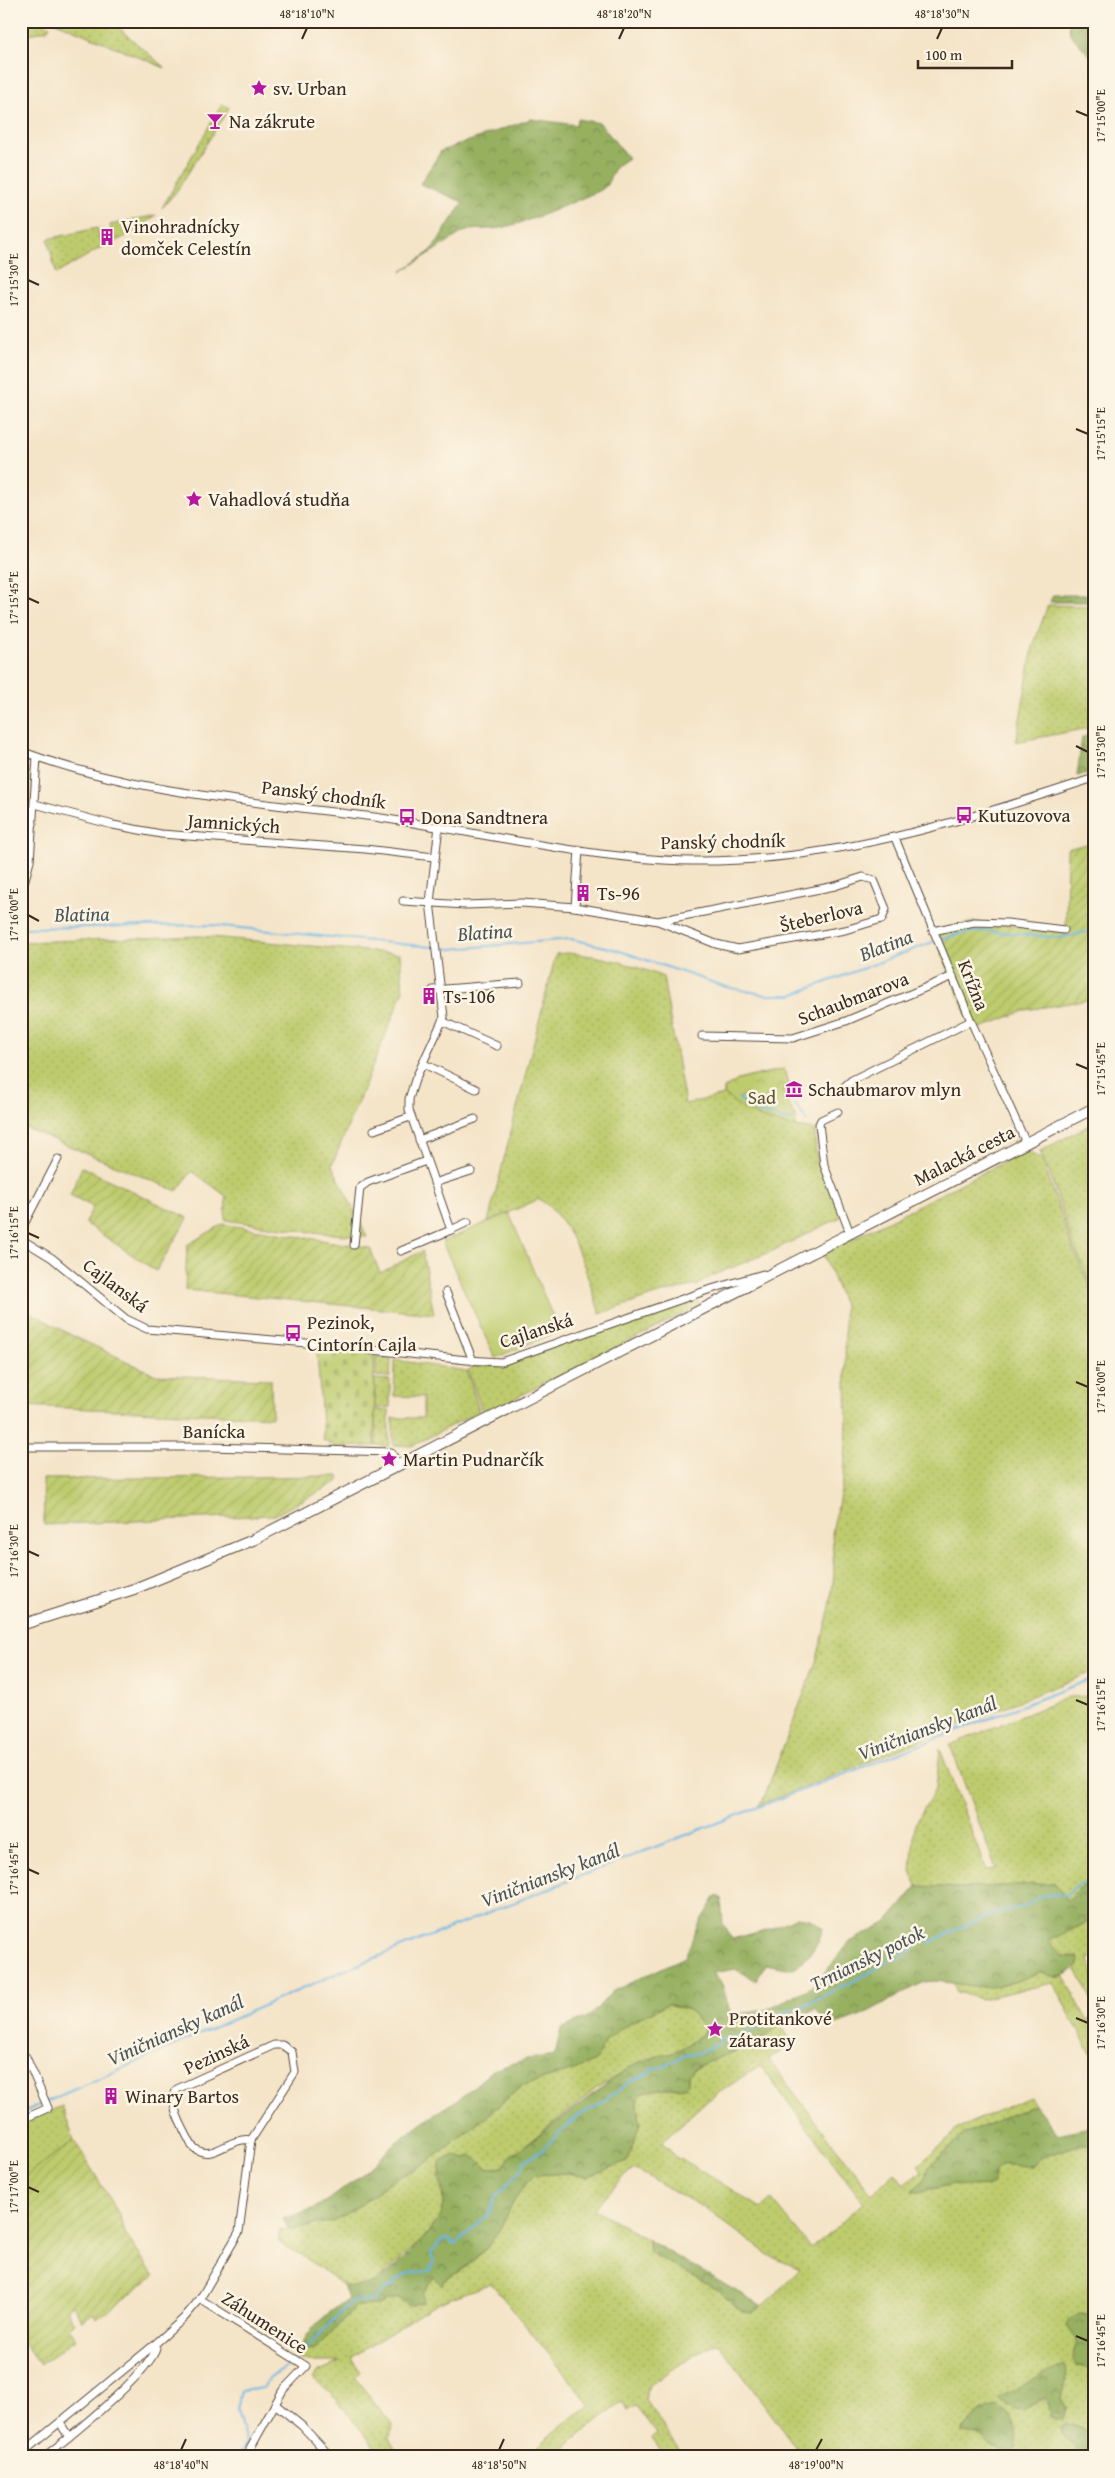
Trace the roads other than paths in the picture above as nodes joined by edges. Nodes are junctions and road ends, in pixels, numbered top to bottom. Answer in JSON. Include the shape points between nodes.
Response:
{"nodes":[{"id":1,"x":21,"y":751,"type":"edge"},
{"id":2,"x":37,"y":757,"type":"junction"},
{"id":3,"x":1094,"y":778,"type":"edge"},
{"id":4,"x":35,"y":804,"type":"junction"},
{"id":5,"x":21,"y":819,"type":"edge"},
{"id":6,"x":33,"y":824,"type":"junction"},
{"id":7,"x":439,"y":826,"type":"junction"},
{"id":8,"x":895,"y":838,"type":"junction"},
{"id":9,"x":579,"y":850,"type":"junction"},
{"id":10,"x":434,"y":857,"type":"junction"},
{"id":11,"x":24,"y":878,"type":"edge"},
{"id":12,"x":21,"y":894,"type":"edge"},
{"id":13,"x":403,"y":901,"type":"dead end"},
{"id":14,"x":430,"y":902,"type":"junction"},
{"id":15,"x":575,"y":907,"type":"junction"},
{"id":16,"x":687,"y":915,"type":"junction"},
{"id":17,"x":658,"y":921,"type":"junction"},
{"id":18,"x":682,"y":930,"type":"junction"},
{"id":19,"x":1064,"y":930,"type":"dead end"},
{"id":20,"x":933,"y":932,"type":"junction"},
{"id":21,"x":953,"y":976,"type":"junction"},
{"id":22,"x":520,"y":983,"type":"dead end"},
{"id":23,"x":437,"y":990,"type":"junction"},
{"id":24,"x":442,"y":1021,"type":"junction"},
{"id":25,"x":971,"y":1021,"type":"junction"},
{"id":26,"x":702,"y":1036,"type":"dead end"},
{"id":27,"x":497,"y":1046,"type":"dead end"},
{"id":28,"x":424,"y":1064,"type":"junction"},
{"id":29,"x":844,"y":1087,"type":"dead end"},
{"id":30,"x":476,"y":1089,"type":"dead end"},
{"id":31,"x":1094,"y":1108,"type":"edge"},
{"id":32,"x":838,"y":1112,"type":"dead end"},
{"id":33,"x":410,"y":1117,"type":"junction"},
{"id":34,"x":474,"y":1120,"type":"dead end"},
{"id":35,"x":374,"y":1130,"type":"dead end"},
{"id":36,"x":418,"y":1140,"type":"junction"},
{"id":37,"x":1026,"y":1143,"type":"junction"},
{"id":38,"x":58,"y":1159,"type":"dead end"},
{"id":39,"x":426,"y":1161,"type":"junction"},
{"id":40,"x":471,"y":1171,"type":"dead end"},
{"id":41,"x":434,"y":1184,"type":"junction"},
{"id":42,"x":468,"y":1222,"type":"dead end"},
{"id":43,"x":21,"y":1230,"type":"edge"},
{"id":44,"x":451,"y":1230,"type":"junction"},
{"id":45,"x":850,"y":1233,"type":"junction"},
{"id":46,"x":21,"y":1239,"type":"edge"},
{"id":47,"x":354,"y":1245,"type":"dead end"},
{"id":48,"x":400,"y":1251,"type":"dead end"},
{"id":49,"x":773,"y":1272,"type":"junction"},
{"id":50,"x":708,"y":1290,"type":"junction"},
{"id":51,"x":446,"y":1292,"type":"dead end"},
{"id":52,"x":714,"y":1303,"type":"junction"},
{"id":53,"x":474,"y":1360,"type":"junction"},
{"id":54,"x":21,"y":1447,"type":"edge"},
{"id":55,"x":399,"y":1466,"type":"junction"},
{"id":56,"x":21,"y":1625,"type":"edge"},
{"id":57,"x":26,"y":2057,"type":"dead end"},
{"id":58,"x":21,"y":2120,"type":"edge"},
{"id":59,"x":251,"y":2140,"type":"junction"},
{"id":60,"x":200,"y":2299,"type":"junction"},
{"id":61,"x":154,"y":2345,"type":"junction"},
{"id":62,"x":119,"y":2372,"type":"junction"},
{"id":63,"x":129,"y":2382,"type":"junction"},
{"id":64,"x":275,"y":2404,"type":"junction"},
{"id":65,"x":60,"y":2423,"type":"junction"},
{"id":66,"x":69,"y":2437,"type":"junction"},
{"id":67,"x":250,"y":2449,"type":"dead end"},
{"id":68,"x":21,"y":2454,"type":"edge"},
{"id":69,"x":44,"y":2457,"type":"edge"},
{"id":70,"x":331,"y":2457,"type":"edge"}],
"edges":[{"from":1,"to":2,"type":"street","name":"Panský chodník"},
{"from":2,"to":4,"type":"street"},
{"from":2,"to":7,"type":"street","name":"Panský chodník","via":[[139,786]]},
{"from":3,"to":8,"type":"street"},
{"from":4,"to":6,"type":"street"},
{"from":4,"to":10,"type":"street","name":"Jamnických","via":[[161,834]]},
{"from":5,"to":6,"type":"street"},
{"from":6,"to":11,"type":"street","via":[[30,861]]},
{"from":7,"to":9,"type":"street","name":"Panský chodník"},
{"from":7,"to":10,"type":"street"},
{"from":8,"to":9,"type":"street","name":"Panský chodník","via":[[792,856],[741,861],[690,861]]},
{"from":8,"to":20,"type":"street","name":"Krížna"},
{"from":9,"to":15,"type":"street"},
{"from":10,"to":14,"type":"street"},
{"from":11,"to":12,"type":"street"},
{"from":13,"to":14,"type":"street","name":"Šteberlova"},
{"from":14,"to":15,"type":"street","name":"Šteberlova"},
{"from":14,"to":23,"type":"street","via":[[437,957]]},
{"from":15,"to":17,"type":"street","name":"Šteberlova"},
{"from":16,"to":17,"type":"street","name":"Šteberlova"},
{"from":16,"to":18,"type":"street"},
{"from":16,"to":18,"type":"street","name":"Šteberlova","via":[[835,886],[863,877],[874,880],[886,909],[882,919],[845,930],[747,949],[727,948]]},
{"from":17,"to":18,"type":"street","name":"Šteberlova"},
{"from":19,"to":20,"type":"street","via":[[1007,922],[974,922]]},
{"from":20,"to":21,"type":"street","name":"Krížna"},
{"from":21,"to":25,"type":"street","name":"Krížna"},
{"from":21,"to":26,"type":"street","name":"Schaubmarova","via":[[846,1021],[792,1038]]},
{"from":22,"to":23,"type":"street"},
{"from":23,"to":24,"type":"street"},
{"from":24,"to":27,"type":"street"},
{"from":24,"to":28,"type":"street"},
{"from":25,"to":29,"type":"street","via":[[852,1080]]},
{"from":25,"to":37,"type":"street","name":"Krížna"},
{"from":28,"to":30,"type":"street"},
{"from":28,"to":33,"type":"street","via":[[409,1099]]},
{"from":31,"to":37,"type":"main road","name":"Malacká cesta"},
{"from":32,"to":45,"type":"street","via":[[819,1124],[824,1165]]},
{"from":33,"to":35,"type":"street"},
{"from":33,"to":36,"type":"street"},
{"from":34,"to":36,"type":"street"},
{"from":36,"to":39,"type":"street"},
{"from":37,"to":45,"type":"main road","name":"Malacká cesta"},
{"from":38,"to":43,"type":"street"},
{"from":39,"to":41,"type":"street"},
{"from":39,"to":47,"type":"street","via":[[368,1182],[360,1188]]},
{"from":40,"to":41,"type":"street"},
{"from":41,"to":44,"type":"street"},
{"from":42,"to":44,"type":"street"},
{"from":44,"to":48,"type":"street"},
{"from":45,"to":49,"type":"main road"},
{"from":46,"to":53,"type":"street","name":"Cajlanská","via":[[52,1258],[126,1319],[147,1329]]},
{"from":49,"to":50,"type":"street","name":"Cajlanská"},
{"from":49,"to":52,"type":"main road"},
{"from":50,"to":52,"type":"street"},
{"from":50,"to":53,"type":"street","name":"Cajlanská","via":[[501,1362]]},
{"from":51,"to":53,"type":"street"},
{"from":52,"to":55,"type":"main road"},
{"from":54,"to":55,"type":"street","name":"Banícka","via":[[210,1447],[391,1452]]},
{"from":55,"to":56,"type":"main road","via":[[194,1566],[100,1601]]},
{"from":57,"to":58,"type":"street","via":[[48,2108]]},
{"from":59,"to":59,"type":"street","name":"Pezinská","via":[[236,2140],[210,2154],[197,2151],[173,2104],[173,2096],[177,2089],[274,2045],[282,2045],[292,2052],[294,2072]]},
{"from":59,"to":60,"type":"street","name":"Pezinská","via":[[239,2232]]},
{"from":60,"to":61,"type":"street","name":"Pezinská"},
{"from":60,"to":64,"type":"street","name":"Záhumenice","via":[[306,2366],[283,2390]]},
{"from":61,"to":62,"type":"street","name":"Pezinská"},
{"from":61,"to":63,"type":"street","name":"Pezinská","via":[[154,2355]]},
{"from":62,"to":63,"type":"street"},
{"from":62,"to":65,"type":"street","name":"Pezinská"},
{"from":63,"to":66,"type":"street","name":"Pezinská"},
{"from":64,"to":67,"type":"street","name":"Záhumenice"},
{"from":64,"to":70,"type":"street","via":[[302,2426]]},
{"from":65,"to":66,"type":"street"},
{"from":65,"to":68,"type":"street","name":"Pezinská"},
{"from":66,"to":69,"type":"street","name":"Pezinská"}]}
